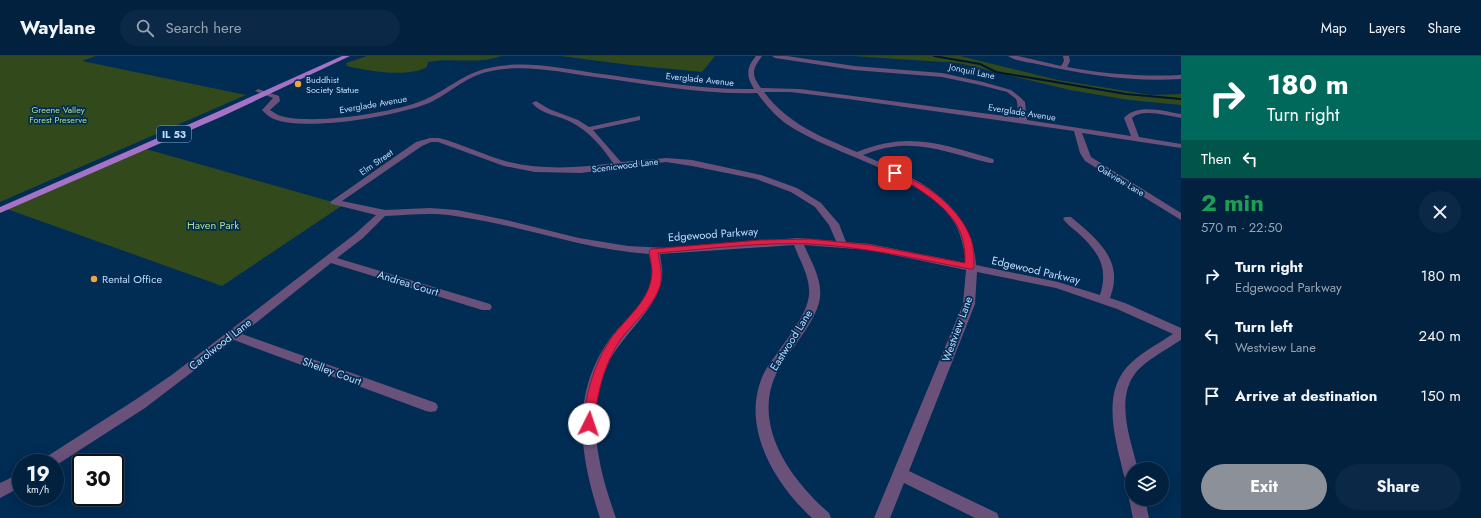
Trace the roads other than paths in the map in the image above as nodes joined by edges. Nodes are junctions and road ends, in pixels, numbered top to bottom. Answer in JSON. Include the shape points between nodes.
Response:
{"nodes":[{"id":1,"x":337,"y":56,"type":"edge"},
{"id":2,"x":347,"y":56,"type":"edge"},
{"id":3,"x":759,"y":56,"type":"edge"},
{"id":4,"x":775,"y":56,"type":"edge"},
{"id":5,"x":1010,"y":56,"type":"edge"},
{"id":6,"x":1066,"y":56,"type":"edge"},
{"id":7,"x":1064,"y":68,"type":"junction"},
{"id":8,"x":1181,"y":78,"type":"edge"},
{"id":9,"x":760,"y":91,"type":"junction"},
{"id":10,"x":262,"y":92,"type":"junction"},
{"id":11,"x":536,"y":103,"type":"dead end"},
{"id":12,"x":1181,"y":116,"type":"edge"},
{"id":13,"x":637,"y":118,"type":"dead end"},
{"id":14,"x":1023,"y":121,"type":"junction"},
{"id":15,"x":588,"y":129,"type":"junction"},
{"id":16,"x":1077,"y":130,"type":"junction"},
{"id":17,"x":1136,"y":139,"type":"junction"},
{"id":18,"x":430,"y":140,"type":"joint"},
{"id":19,"x":1181,"y":146,"type":"edge"},
{"id":20,"x":856,"y":155,"type":"junction"},
{"id":21,"x":990,"y":161,"type":"dead end"},
{"id":22,"x":619,"y":165,"type":"junction"},
{"id":23,"x":335,"y":202,"type":"joint"},
{"id":24,"x":0,"y":203,"type":"edge"},
{"id":25,"x":0,"y":210,"type":"edge"},
{"id":26,"x":383,"y":212,"type":"junction"},
{"id":27,"x":1181,"y":217,"type":"edge"},
{"id":28,"x":1068,"y":219,"type":"dead end"},
{"id":29,"x":797,"y":241,"type":"junction"},
{"id":30,"x":842,"y":244,"type":"junction"},
{"id":31,"x":654,"y":251,"type":"junction"},
{"id":32,"x":329,"y":259,"type":"junction"},
{"id":33,"x":970,"y":267,"type":"junction"},
{"id":34,"x":1104,"y":300,"type":"junction"},
{"id":35,"x":486,"y":307,"type":"dead end"},
{"id":36,"x":1181,"y":333,"type":"edge"},
{"id":37,"x":233,"y":335,"type":"junction"},
{"id":38,"x":430,"y":407,"type":"dead end"},
{"id":39,"x":62,"y":454,"type":"edge"},
{"id":40,"x":1129,"y":462,"type":"edge"},
{"id":41,"x":900,"y":474,"type":"junction"},
{"id":42,"x":12,"y":484,"type":"edge"},
{"id":43,"x":0,"y":491,"type":"edge"},
{"id":44,"x":1138,"y":506,"type":"edge"},
{"id":45,"x":608,"y":518,"type":"edge"},
{"id":46,"x":823,"y":518,"type":"edge"},
{"id":47,"x":882,"y":518,"type":"edge"},
{"id":48,"x":991,"y":518,"type":"edge"},
{"id":49,"x":1141,"y":518,"type":"edge"}],
"edges":[{"from":1,"to":10,"type":"main road","number":"IL 53"},
{"from":2,"to":10,"type":"main road","number":"IL 53"},
{"from":3,"to":9,"type":"street","name":"Westview Lane","via":[[751,66],[749,74]]},
{"from":4,"to":14,"type":"street","name":"Jonquil Lane","via":[[854,68],[942,75],[981,83],[1009,91],[1018,98],[1021,102]]},
{"from":5,"to":7,"type":"street"},
{"from":6,"to":7,"type":"street"},
{"from":7,"to":8,"type":"street","via":[[1130,77]]},
{"from":9,"to":10,"type":"street","name":"Everglade Avenue","via":[[729,91],[536,67],[509,67],[476,74],[426,102],[404,109],[319,121],[284,120],[270,115],[266,110],[277,97]]},
{"from":9,"to":14,"type":"street","name":"Everglade Avenue","via":[[802,92]]},
{"from":9,"to":20,"type":"street","name":"Westview Lane","via":[[774,109],[791,124]]},
{"from":10,"to":24,"type":"main road","number":"IL 53"},
{"from":10,"to":25,"type":"main road","number":"IL 53"},
{"from":11,"to":15,"type":"street","via":[[540,108],[567,117]]},
{"from":12,"to":17,"type":"street","via":[[1149,112],[1136,112],[1130,115],[1128,118]]},
{"from":13,"to":15,"type":"street"},
{"from":14,"to":16,"type":"street","name":"Everglade Avenue"},
{"from":15,"to":22,"type":"street"},
{"from":16,"to":17,"type":"street","name":"Everglade Avenue"},
{"from":16,"to":27,"type":"street","name":"Oakview Lane","via":[[1088,159]]},
{"from":17,"to":19,"type":"street","name":"Everglade Avenue"},
{"from":18,"to":22,"type":"street","name":"Scenicwood Lane","via":[[454,144],[507,164],[536,169],[576,170]]},
{"from":18,"to":23,"type":"street","name":"Elm Street","via":[[419,144]]},
{"from":20,"to":21,"type":"street","via":[[887,144],[906,143],[934,146]]},
{"from":20,"to":33,"type":"street","name":"Westview Lane","via":[[921,187],[946,207],[964,231],[969,247]]},
{"from":22,"to":30,"type":"street","name":"Scenicwood Lane","via":[[676,161],[778,183],[818,205],[834,224]]},
{"from":23,"to":26,"type":"street","name":"Edgewood Parkway"},
{"from":26,"to":31,"type":"street","name":"Edgewood Parkway","via":[[458,213],[602,246]]},
{"from":26,"to":32,"type":"street","name":"Carolwood Lane","via":[[359,236]]},
{"from":28,"to":34,"type":"street","via":[[1088,237],[1104,258],[1110,275]]},
{"from":29,"to":30,"type":"street","name":"Edgewood Parkway"},
{"from":29,"to":31,"type":"street","name":"Edgewood Parkway"},
{"from":29,"to":46,"type":"street","name":"Eastwood Lane","via":[[812,278],[814,300],[807,316],[771,370],[761,406],[762,420],[770,447],[785,475],[797,492]]},
{"from":30,"to":33,"type":"street","name":"Edgewood Parkway","via":[[893,251]]},
{"from":31,"to":45,"type":"street","via":[[657,271],[655,286],[648,301],[623,329],[609,350],[591,397],[589,451]]},
{"from":32,"to":35,"type":"street","name":"Andrea Court"},
{"from":32,"to":37,"type":"street","name":"Carolwood Lane"},
{"from":33,"to":34,"type":"street","name":"Edgewood Parkway","via":[[1051,284]]},
{"from":33,"to":41,"type":"street","name":"Westview Lane","via":[[969,304]]},
{"from":34,"to":36,"type":"street","name":"Edgewood Parkway"},
{"from":36,"to":40,"type":"street","via":[[1136,366],[1125,381],[1121,392],[1120,416]]},
{"from":37,"to":38,"type":"street","name":"Shelley Court"},
{"from":37,"to":39,"type":"street","name":"Carolwood Lane","via":[[140,404]]},
{"from":41,"to":47,"type":"street","name":"Westview Lane"},
{"from":41,"to":48,"type":"street"},
{"from":42,"to":43,"type":"street"},
{"from":44,"to":49,"type":"street"}]}
